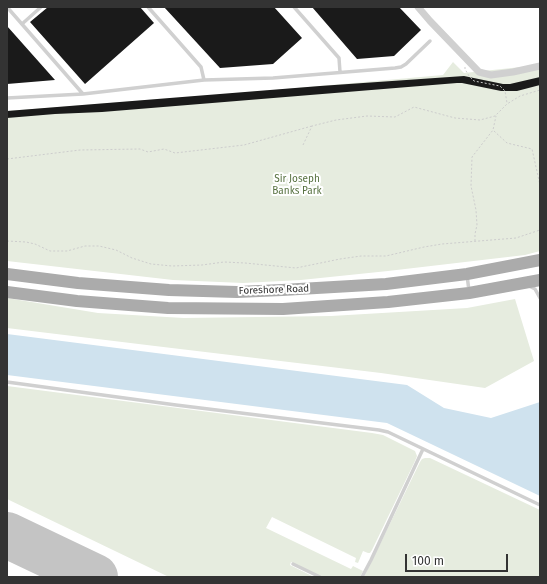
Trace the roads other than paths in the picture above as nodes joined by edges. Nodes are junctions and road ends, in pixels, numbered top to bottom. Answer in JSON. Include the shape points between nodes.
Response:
{"nodes":[{"id":1,"x":7,"y":7,"type":"edge"},
{"id":2,"x":41,"y":7,"type":"edge"},
{"id":3,"x":148,"y":7,"type":"edge"},
{"id":4,"x":294,"y":7,"type":"edge"},
{"id":5,"x":418,"y":7,"type":"edge"},
{"id":6,"x":22,"y":24,"type":"junction"},
{"id":7,"x":430,"y":42,"type":"dead end"},
{"id":8,"x":540,"y":66,"type":"edge"},
{"id":9,"x":340,"y":72,"type":"junction"},
{"id":10,"x":204,"y":80,"type":"junction"},
{"id":11,"x":83,"y":94,"type":"junction"},
{"id":12,"x":7,"y":98,"type":"edge"},
{"id":13,"x":540,"y":260,"type":"edge"},
{"id":14,"x":7,"y":274,"type":"edge"},
{"id":15,"x":467,"y":274,"type":"junction"},
{"id":16,"x":540,"y":280,"type":"edge"},
{"id":17,"x":521,"y":283,"type":"junction"},
{"id":18,"x":7,"y":292,"type":"edge"},
{"id":19,"x":469,"y":293,"type":"junction"},
{"id":20,"x":540,"y":298,"type":"edge"},
{"id":21,"x":7,"y":382,"type":"edge"},
{"id":22,"x":423,"y":449,"type":"junction"},
{"id":23,"x":540,"y":505,"type":"edge"},
{"id":24,"x":293,"y":564,"type":"dead end"},
{"id":25,"x":320,"y":577,"type":"edge"},
{"id":26,"x":362,"y":577,"type":"edge"}],
"edges":[{"from":1,"to":6,"type":"lane"},
{"from":2,"to":6,"type":"lane"},
{"from":3,"to":10,"type":"lane","via":[[201,68]]},
{"from":4,"to":9,"type":"lane","via":[[339,58]]},
{"from":5,"to":8,"type":"street","via":[[479,72],[491,75]]},
{"from":6,"to":11,"type":"lane"},
{"from":7,"to":9,"type":"lane","via":[[401,67]]},
{"from":9,"to":10,"type":"lane"},
{"from":10,"to":11,"type":"lane"},
{"from":11,"to":12,"type":"lane"},
{"from":13,"to":15,"type":"main road","name":"Foreshore Road"},
{"from":14,"to":15,"type":"main road","name":"Foreshore Road","via":[[78,283],[237,292],[386,284]]},
{"from":15,"to":19,"type":"lane"},
{"from":16,"to":17,"type":"main road","name":"Foreshore Road"},
{"from":17,"to":19,"type":"main road","name":"Foreshore Road"},
{"from":17,"to":20,"type":"lane","via":[[535,289]]},
{"from":18,"to":19,"type":"main road","name":"Foreshore Road","via":[[77,301],[168,308],[275,309],[388,302]]},
{"from":21,"to":22,"type":"lane","via":[[379,430]]},
{"from":22,"to":23,"type":"lane"},
{"from":22,"to":26,"type":"lane"},
{"from":24,"to":25,"type":"lane"}]}
